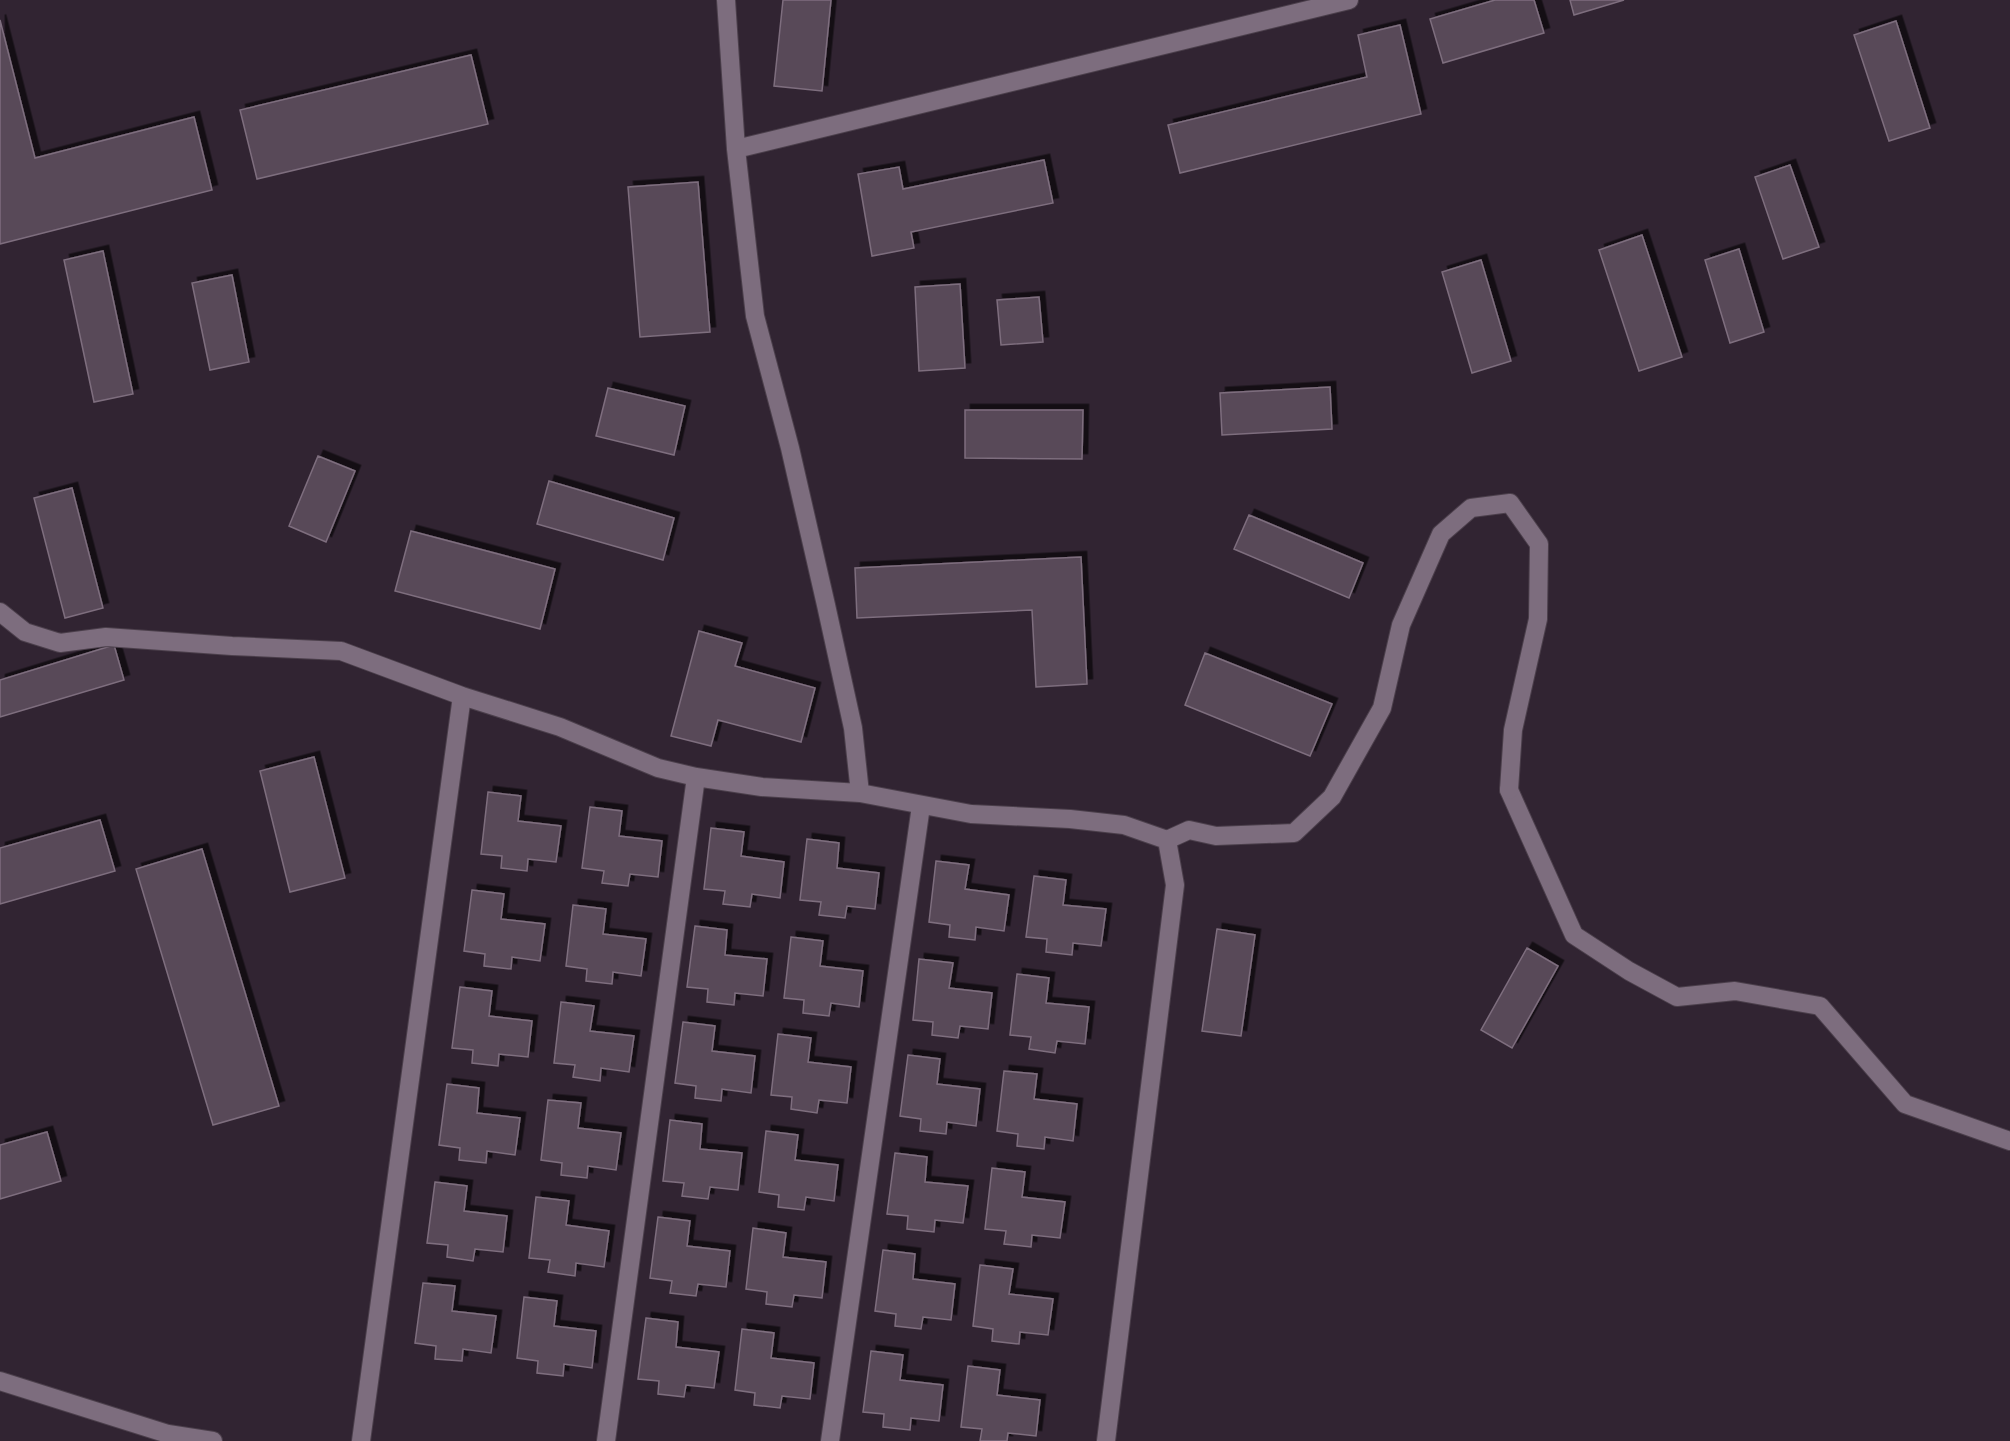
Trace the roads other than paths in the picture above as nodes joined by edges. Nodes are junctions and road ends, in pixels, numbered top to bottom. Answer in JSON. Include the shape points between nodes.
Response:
{"nodes":[{"id":1,"x":726,"y":0,"type":"edge"},
{"id":2,"x":1349,"y":0,"type":"edge"},
{"id":3,"x":736,"y":149,"type":"junction"},
{"id":4,"x":0,"y":612,"type":"edge"},
{"id":5,"x":462,"y":696,"type":"junction"},
{"id":6,"x":696,"y":777,"type":"junction"},
{"id":7,"x":860,"y":793,"type":"junction"},
{"id":8,"x":921,"y":806,"type":"junction"},
{"id":9,"x":1167,"y":840,"type":"junction"},
{"id":10,"x":2010,"y":1141,"type":"edge"},
{"id":11,"x":0,"y":1381,"type":"edge"},
{"id":12,"x":213,"y":1441,"type":"edge"},
{"id":13,"x":361,"y":1441,"type":"edge"},
{"id":14,"x":606,"y":1441,"type":"edge"},
{"id":15,"x":830,"y":1441,"type":"edge"},
{"id":16,"x":1106,"y":1441,"type":"edge"}],
"edges":[{"from":1,"to":3,"type":"street"},
{"from":2,"to":3,"type":"street"},
{"from":3,"to":7,"type":"street","via":[[755,316],[831,627],[853,728]]},
{"from":4,"to":5,"type":"street","via":[[25,632],[60,643],[106,637],[341,651]]},
{"from":5,"to":6,"type":"street","via":[[560,727],[658,768]]},
{"from":5,"to":13,"type":"street"},
{"from":6,"to":7,"type":"street","via":[[762,787]]},
{"from":6,"to":14,"type":"street"},
{"from":7,"to":8,"type":"street"},
{"from":8,"to":9,"type":"street","via":[[971,814],[1124,825]]},
{"from":8,"to":15,"type":"street"},
{"from":9,"to":10,"type":"street","via":[[1189,830],[1216,836],[1294,833],[1332,796],[1382,708],[1401,625],[1441,534],[1472,508],[1510,503],[1539,544],[1538,619],[1513,730],[1509,790],[1574,934],[1677,997],[1735,991],[1820,1006],[1905,1104]]},
{"from":9,"to":16,"type":"street","via":[[1175,885]]},
{"from":11,"to":12,"type":"street","via":[[168,1434]]}]}
